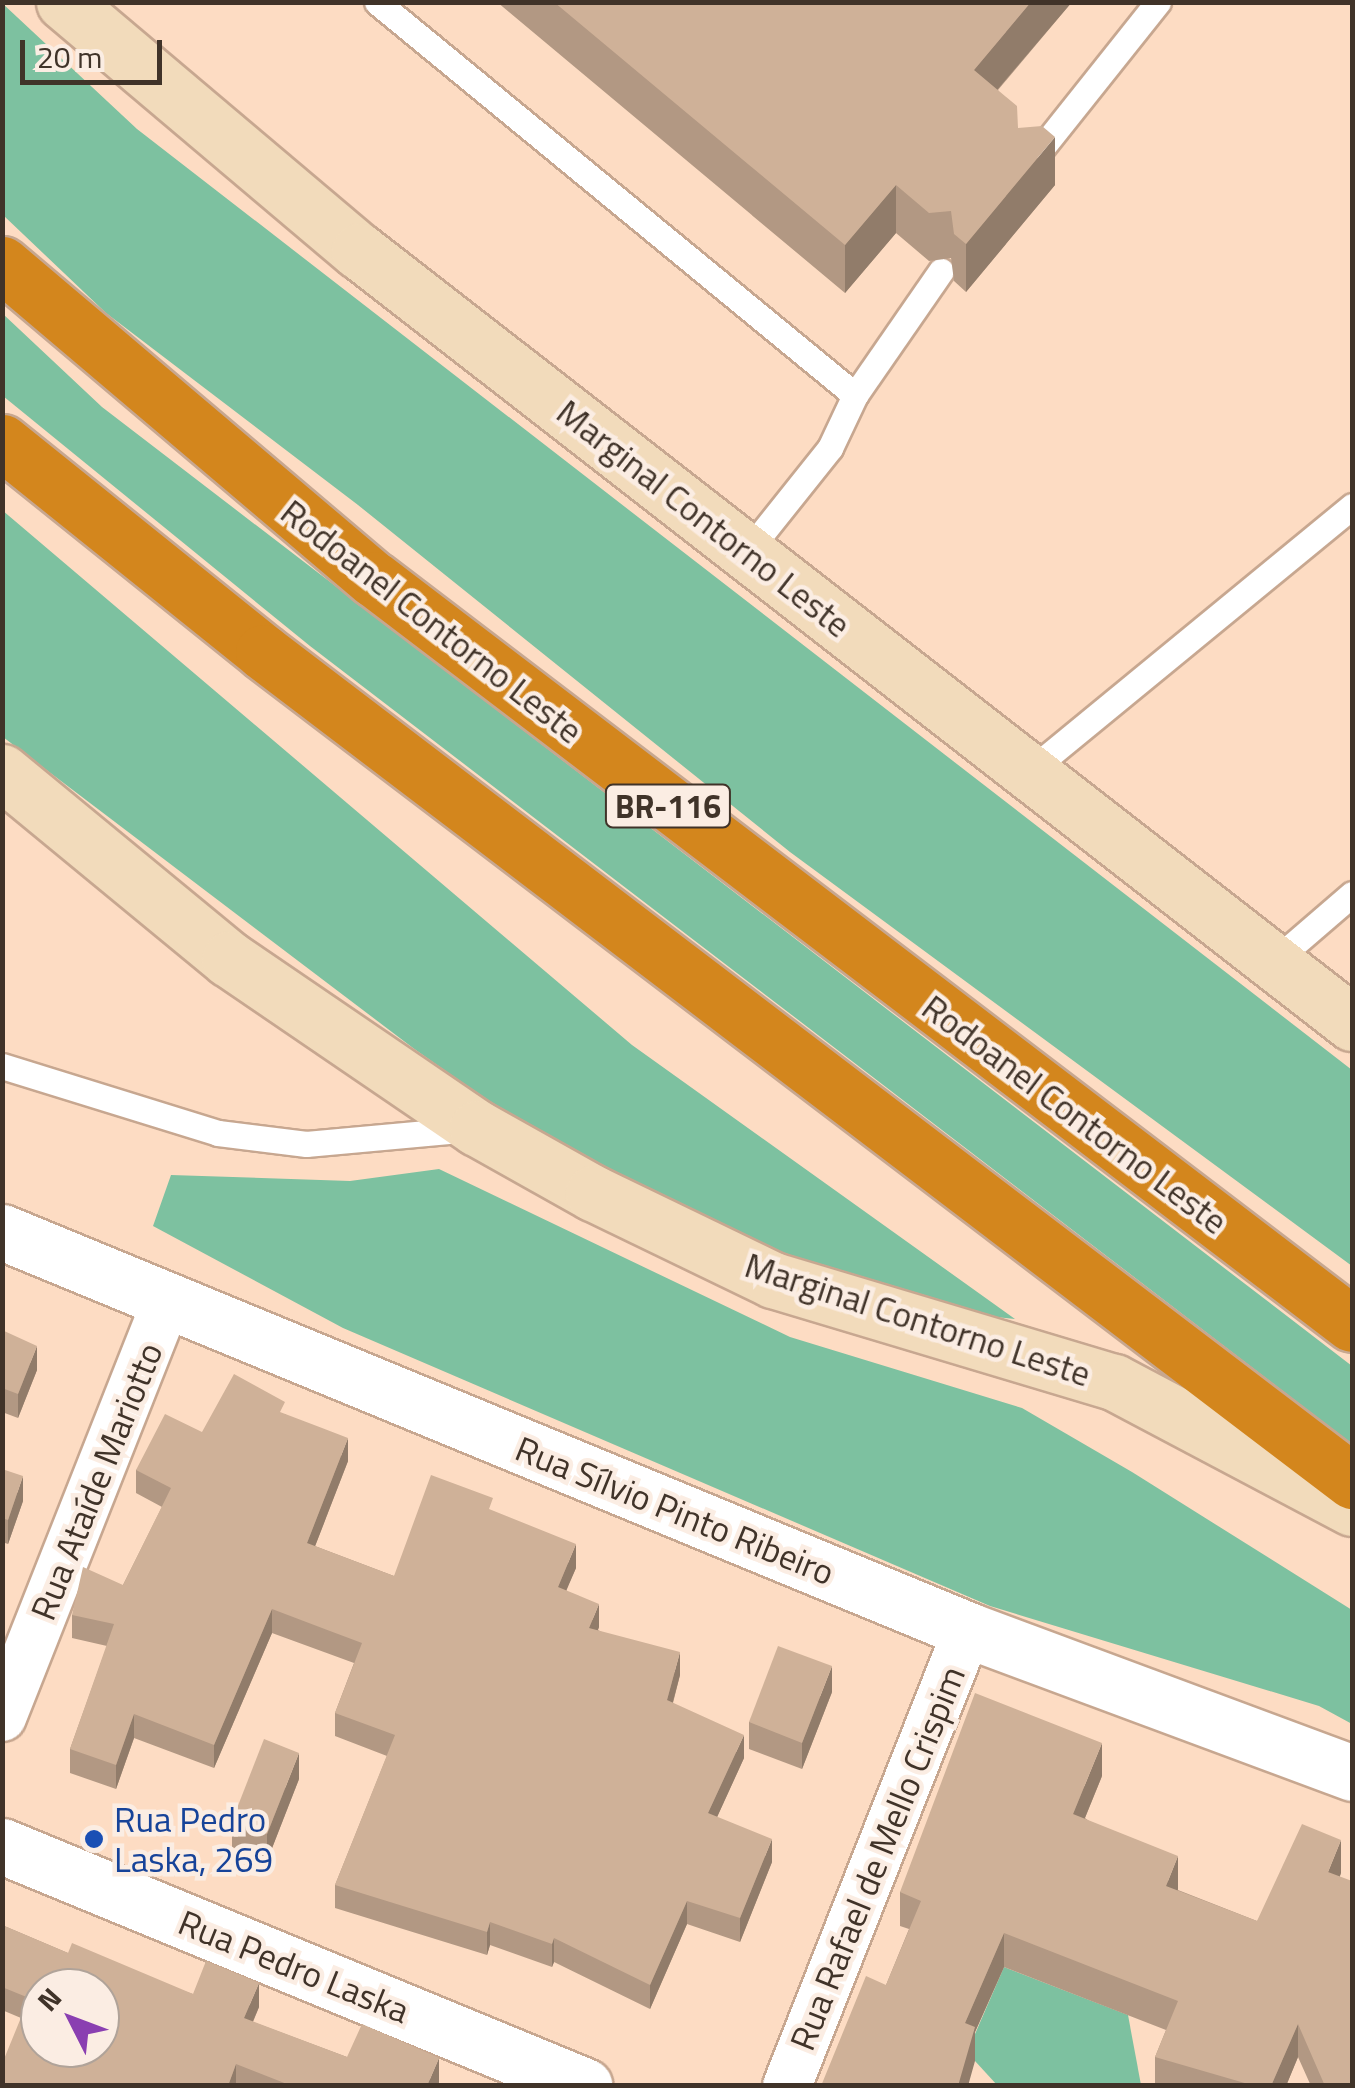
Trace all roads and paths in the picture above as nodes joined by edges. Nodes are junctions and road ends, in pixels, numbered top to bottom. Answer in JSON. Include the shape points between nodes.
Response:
{"nodes":[{"id":1,"x":64,"y":2,"type":"edge"},
{"id":2,"x":377,"y":2,"type":"edge"},
{"id":3,"x":1158,"y":2,"type":"edge"},
{"id":4,"x":1029,"y":164,"type":"edge"},
{"id":5,"x":2,"y":264,"type":"edge"},
{"id":6,"x":942,"y":272,"type":"dead end"},
{"id":7,"x":854,"y":395,"type":"junction"},
{"id":8,"x":2,"y":442,"type":"edge"},
{"id":9,"x":1352,"y":506,"type":"edge"},
{"id":10,"x":747,"y":552,"type":"junction"},
{"id":11,"x":1031,"y":770,"type":"junction"},
{"id":12,"x":2,"y":772,"type":"edge"},
{"id":13,"x":1352,"y":894,"type":"edge"},
{"id":14,"x":1273,"y":962,"type":"junction"},
{"id":15,"x":1352,"y":1023,"type":"edge"},
{"id":16,"x":2,"y":1066,"type":"edge"},
{"id":17,"x":477,"y":1128,"type":"junction"},
{"id":18,"x":2,"y":1232,"type":"edge"},
{"id":19,"x":167,"y":1300,"type":"junction"},
{"id":20,"x":1352,"y":1324,"type":"edge"},
{"id":21,"x":1352,"y":1481,"type":"edge"},
{"id":22,"x":1352,"y":1508,"type":"edge"},
{"id":23,"x":968,"y":1630,"type":"junction"},
{"id":24,"x":2,"y":1717,"type":"edge"},
{"id":25,"x":1352,"y":1772,"type":"edge"},
{"id":26,"x":2,"y":1846,"type":"edge"},
{"id":27,"x":585,"y":2086,"type":"edge"},
{"id":28,"x":787,"y":2086,"type":"edge"}],
"edges":[{"from":1,"to":10,"type":"main road","name":"Marginal Contorno Leste","via":[[359,251]]},
{"from":2,"to":7,"type":"lane"},
{"from":3,"to":4,"type":"lane"},
{"from":5,"to":20,"type":"highway","name":"Rodoanel Contorno Leste","number":"BR-116","via":[[374,580]]},
{"from":6,"to":7,"type":"lane"},
{"from":7,"to":10,"type":"lane","via":[[830,448]]},
{"from":8,"to":21,"type":"highway","via":[[264,652]]},
{"from":9,"to":11,"type":"lane"},
{"from":10,"to":11,"type":"main road","name":"Marginal Contorno Leste"},
{"from":11,"to":14,"type":"main road","name":"Marginal Contorno Leste"},
{"from":12,"to":17,"type":"main road","name":"Marginal Contorno Leste","via":[[230,959]]},
{"from":13,"to":14,"type":"lane"},
{"from":14,"to":15,"type":"main road","name":"Marginal Contorno Leste"},
{"from":16,"to":17,"type":"lane","via":[[218,1132],[306,1144]]},
{"from":17,"to":22,"type":"main road","name":"Marginal Contorno Leste","via":[[773,1280],[1114,1382]]},
{"from":18,"to":19,"type":"street","name":"Rua Sílvio Pinto Ribeiro"},
{"from":19,"to":23,"type":"street","name":"Rua Sílvio Pinto Ribeiro"},
{"from":19,"to":24,"type":"street","name":"Rua Ataíde Mariotto"},
{"from":23,"to":25,"type":"street","name":"Rua Sílvio Pinto Ribeiro"},
{"from":23,"to":28,"type":"street","name":"Rua Rafael de Mello Crispim"},
{"from":26,"to":27,"type":"street","name":"Rua Pedro Laska"}]}
